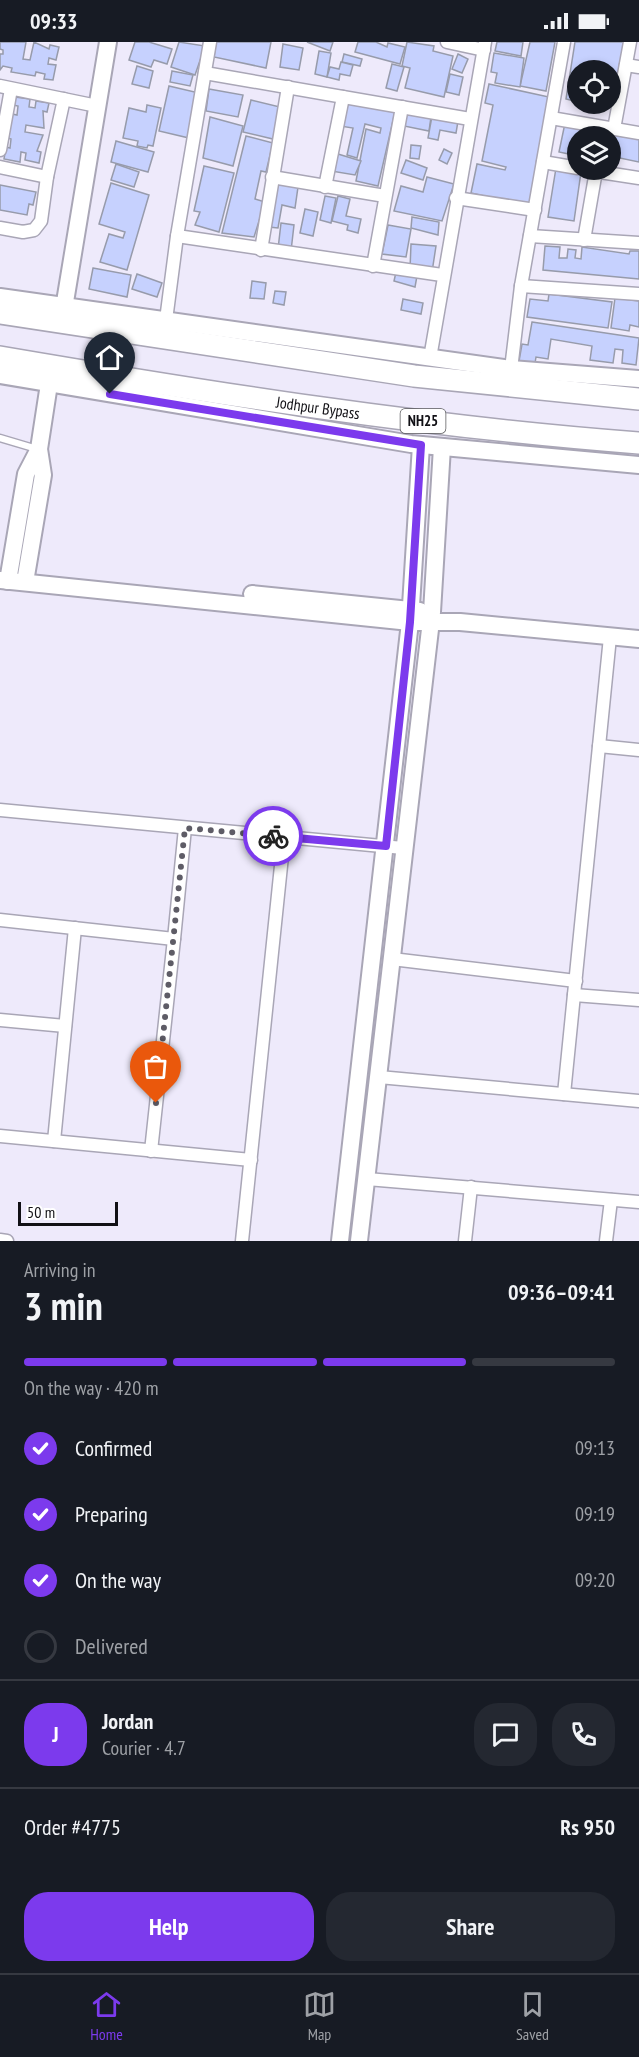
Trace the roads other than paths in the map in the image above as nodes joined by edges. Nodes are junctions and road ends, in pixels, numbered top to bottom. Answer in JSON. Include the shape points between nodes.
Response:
{"nodes":[{"id":1,"x":108,"y":42,"type":"edge"},
{"id":2,"x":210,"y":42,"type":"edge"},
{"id":3,"x":447,"y":42,"type":"edge"},
{"id":4,"x":564,"y":42,"type":"edge"},
{"id":5,"x":630,"y":42,"type":"edge"},
{"id":6,"x":484,"y":46,"type":"edge"},
{"id":7,"x":626,"y":65,"type":"junction"},
{"id":8,"x":639,"y":67,"type":"edge"},
{"id":9,"x":205,"y":73,"type":"junction"},
{"id":10,"x":6,"y":87,"type":"edge"},
{"id":11,"x":288,"y":87,"type":"junction"},
{"id":12,"x":343,"y":97,"type":"junction"},
{"id":13,"x":64,"y":99,"type":"junction"},
{"id":14,"x":98,"y":105,"type":"junction"},
{"id":15,"x":402,"y":107,"type":"junction"},
{"id":16,"x":551,"y":118,"type":"junction"},
{"id":17,"x":470,"y":119,"type":"junction"},
{"id":18,"x":597,"y":126,"type":"edge"},
{"id":19,"x":615,"y":126,"type":"edge"},
{"id":20,"x":621,"y":130,"type":"edge"},
{"id":21,"x":639,"y":133,"type":"edge"},
{"id":22,"x":0,"y":150,"type":"edge"},
{"id":23,"x":543,"y":162,"type":"junction"},
{"id":24,"x":567,"y":166,"type":"edge"},
{"id":25,"x":0,"y":168,"type":"edge"},
{"id":26,"x":621,"y":175,"type":"edge"},
{"id":27,"x":47,"y":177,"type":"junction"},
{"id":28,"x":272,"y":177,"type":"junction"},
{"id":29,"x":639,"y":178,"type":"edge"},
{"id":30,"x":591,"y":180,"type":"edge"},
{"id":31,"x":325,"y":187,"type":"junction"},
{"id":32,"x":385,"y":196,"type":"junction"},
{"id":33,"x":456,"y":198,"type":"junction"},
{"id":34,"x":535,"y":210,"type":"junction"},
{"id":35,"x":0,"y":228,"type":"edge"},
{"id":36,"x":177,"y":236,"type":"junction"},
{"id":37,"x":530,"y":236,"type":"junction"},
{"id":38,"x":584,"y":240,"type":"junction"},
{"id":39,"x":639,"y":243,"type":"edge"},
{"id":40,"x":261,"y":250,"type":"junction"},
{"id":41,"x":374,"y":266,"type":"junction"},
{"id":42,"x":442,"y":275,"type":"junction"},
{"id":43,"x":521,"y":286,"type":"junction"},
{"id":44,"x":0,"y":288,"type":"edge"},
{"id":45,"x":639,"y":294,"type":"edge"},
{"id":46,"x":0,"y":297,"type":"edge"},
{"id":47,"x":64,"y":304,"type":"junction"},
{"id":48,"x":0,"y":312,"type":"edge"},
{"id":49,"x":166,"y":320,"type":"junction"},
{"id":50,"x":0,"y":357,"type":"edge"},
{"id":51,"x":430,"y":358,"type":"junction"},
{"id":52,"x":511,"y":369,"type":"junction"},
{"id":53,"x":0,"y":375,"type":"edge"},
{"id":54,"x":639,"y":379,"type":"edge"},
{"id":55,"x":49,"y":384,"type":"junction"},
{"id":56,"x":639,"y":399,"type":"edge"},
{"id":57,"x":0,"y":438,"type":"edge"},
{"id":58,"x":639,"y":444,"type":"edge"},
{"id":59,"x":421,"y":445,"type":"junction"},
{"id":60,"x":442,"y":447,"type":"junction"},
{"id":61,"x":39,"y":449,"type":"junction"},
{"id":62,"x":639,"y":465,"type":"edge"},
{"id":63,"x":12,"y":576,"type":"edge"},
{"id":64,"x":411,"y":616,"type":"junction"},
{"id":65,"x":431,"y":617,"type":"junction"},
{"id":66,"x":639,"y":630,"type":"edge"},
{"id":67,"x":610,"y":636,"type":"junction"},
{"id":68,"x":639,"y":639,"type":"edge"},
{"id":69,"x":599,"y":746,"type":"junction"},
{"id":70,"x":639,"y":750,"type":"edge"},
{"id":71,"x":0,"y":810,"type":"edge"},
{"id":72,"x":185,"y":828,"type":"junction"},
{"id":73,"x":284,"y":837,"type":"junction"},
{"id":74,"x":386,"y":846,"type":"junction"},
{"id":75,"x":403,"y":848,"type":"junction"},
{"id":76,"x":0,"y":920,"type":"edge"},
{"id":77,"x":75,"y":928,"type":"junction"},
{"id":78,"x":174,"y":939,"type":"junction"},
{"id":79,"x":392,"y":959,"type":"junction"},
{"id":80,"x":576,"y":981,"type":"junction"},
{"id":81,"x":574,"y":995,"type":"junction"},
{"id":82,"x":639,"y":1000,"type":"edge"},
{"id":83,"x":0,"y":1020,"type":"edge"},
{"id":84,"x":66,"y":1026,"type":"junction"},
{"id":85,"x":379,"y":1077,"type":"junction"},
{"id":86,"x":564,"y":1094,"type":"junction"},
{"id":87,"x":639,"y":1101,"type":"edge"},
{"id":88,"x":0,"y":1136,"type":"edge"},
{"id":89,"x":54,"y":1141,"type":"junction"},
{"id":90,"x":151,"y":1150,"type":"junction"},
{"id":91,"x":250,"y":1160,"type":"junction"},
{"id":92,"x":367,"y":1179,"type":"junction"},
{"id":93,"x":471,"y":1186,"type":"junction"},
{"id":94,"x":610,"y":1200,"type":"junction"},
{"id":95,"x":639,"y":1202,"type":"edge"},
{"id":96,"x":0,"y":1240,"type":"edge"},
{"id":97,"x":7,"y":1241,"type":"edge"},
{"id":98,"x":242,"y":1241,"type":"edge"},
{"id":99,"x":340,"y":1241,"type":"edge"},
{"id":100,"x":359,"y":1241,"type":"edge"},
{"id":101,"x":465,"y":1241,"type":"edge"},
{"id":102,"x":606,"y":1241,"type":"edge"}],
"edges":[{"from":1,"to":14,"type":"street"},
{"from":2,"to":9,"type":"street"},
{"from":3,"to":6,"type":"street"},
{"from":4,"to":16,"type":"street"},
{"from":5,"to":7,"type":"street"},
{"from":6,"to":17,"type":"street"},
{"from":7,"to":8,"type":"street"},
{"from":7,"to":19,"type":"street"},
{"from":9,"to":11,"type":"street"},
{"from":9,"to":36,"type":"street"},
{"from":10,"to":13,"type":"street"},
{"from":10,"to":22,"type":"street"},
{"from":11,"to":12,"type":"street"},
{"from":11,"to":28,"type":"street"},
{"from":12,"to":15,"type":"street"},
{"from":12,"to":31,"type":"street"},
{"from":13,"to":14,"type":"street"},
{"from":13,"to":27,"type":"street"},
{"from":14,"to":47,"type":"street"},
{"from":15,"to":17,"type":"street"},
{"from":15,"to":32,"type":"street"},
{"from":16,"to":18,"type":"street"},
{"from":16,"to":23,"type":"street"},
{"from":17,"to":33,"type":"street"},
{"from":20,"to":21,"type":"street"},
{"from":23,"to":24,"type":"street"},
{"from":23,"to":34,"type":"street"},
{"from":25,"to":27,"type":"street"},
{"from":26,"to":29,"type":"street"},
{"from":27,"to":35,"type":"street","via":[[41,221],[34,230]]},
{"from":28,"to":31,"type":"street"},
{"from":28,"to":40,"type":"street"},
{"from":30,"to":38,"type":"street"},
{"from":31,"to":32,"type":"street"},
{"from":32,"to":41,"type":"street"},
{"from":33,"to":34,"type":"street"},
{"from":33,"to":42,"type":"street"},
{"from":34,"to":37,"type":"street"},
{"from":36,"to":40,"type":"street"},
{"from":36,"to":49,"type":"street"},
{"from":37,"to":38,"type":"street"},
{"from":37,"to":43,"type":"street"},
{"from":38,"to":39,"type":"street"},
{"from":40,"to":41,"type":"street"},
{"from":41,"to":42,"type":"street"},
{"from":42,"to":51,"type":"street"},
{"from":43,"to":45,"type":"street"},
{"from":43,"to":52,"type":"street"},
{"from":44,"to":47,"type":"street"},
{"from":46,"to":47,"type":"street"},
{"from":47,"to":49,"type":"street"},
{"from":48,"to":56,"type":"highway","via":[[414,376]]},
{"from":49,"to":51,"type":"street"},
{"from":50,"to":58,"type":"highway","name":"Jodhpur Bypass","number":"NH25","via":[[527,435]]},
{"from":51,"to":52,"type":"street"},
{"from":52,"to":54,"type":"street"},
{"from":53,"to":55,"type":"street"},
{"from":55,"to":59,"type":"street"},
{"from":55,"to":61,"type":"street"},
{"from":57,"to":61,"type":"lane"},
{"from":59,"to":60,"type":"street"},
{"from":59,"to":64,"type":"street"},
{"from":60,"to":62,"type":"street"},
{"from":60,"to":65,"type":"street"},
{"from":61,"to":63,"type":"street","via":[[43,475]]},
{"from":63,"to":64,"type":"street"},
{"from":64,"to":65,"type":"street"},
{"from":64,"to":74,"type":"street"},
{"from":65,"to":66,"type":"street"},
{"from":65,"to":67,"type":"street"},
{"from":65,"to":75,"type":"street"},
{"from":67,"to":68,"type":"street"},
{"from":67,"to":69,"type":"street"},
{"from":69,"to":70,"type":"street"},
{"from":69,"to":80,"type":"street"},
{"from":71,"to":72,"type":"street"},
{"from":72,"to":73,"type":"street"},
{"from":72,"to":78,"type":"street"},
{"from":73,"to":74,"type":"street"},
{"from":73,"to":91,"type":"street"},
{"from":74,"to":75,"type":"street"},
{"from":74,"to":99,"type":"street"},
{"from":75,"to":79,"type":"street"},
{"from":76,"to":77,"type":"street"},
{"from":77,"to":78,"type":"street"},
{"from":77,"to":84,"type":"street"},
{"from":78,"to":90,"type":"street"},
{"from":79,"to":80,"type":"street"},
{"from":79,"to":85,"type":"street"},
{"from":80,"to":81,"type":"street"},
{"from":81,"to":82,"type":"street"},
{"from":81,"to":86,"type":"street"},
{"from":83,"to":84,"type":"street"},
{"from":84,"to":89,"type":"street"},
{"from":85,"to":86,"type":"street"},
{"from":85,"to":92,"type":"street"},
{"from":86,"to":87,"type":"street"},
{"from":88,"to":89,"type":"street"},
{"from":89,"to":90,"type":"street"},
{"from":90,"to":91,"type":"street"},
{"from":91,"to":98,"type":"street"},
{"from":92,"to":93,"type":"street"},
{"from":92,"to":100,"type":"street"},
{"from":93,"to":94,"type":"street"},
{"from":93,"to":101,"type":"street"},
{"from":94,"to":95,"type":"street"},
{"from":94,"to":102,"type":"street"},
{"from":96,"to":97,"type":"street"}]}
